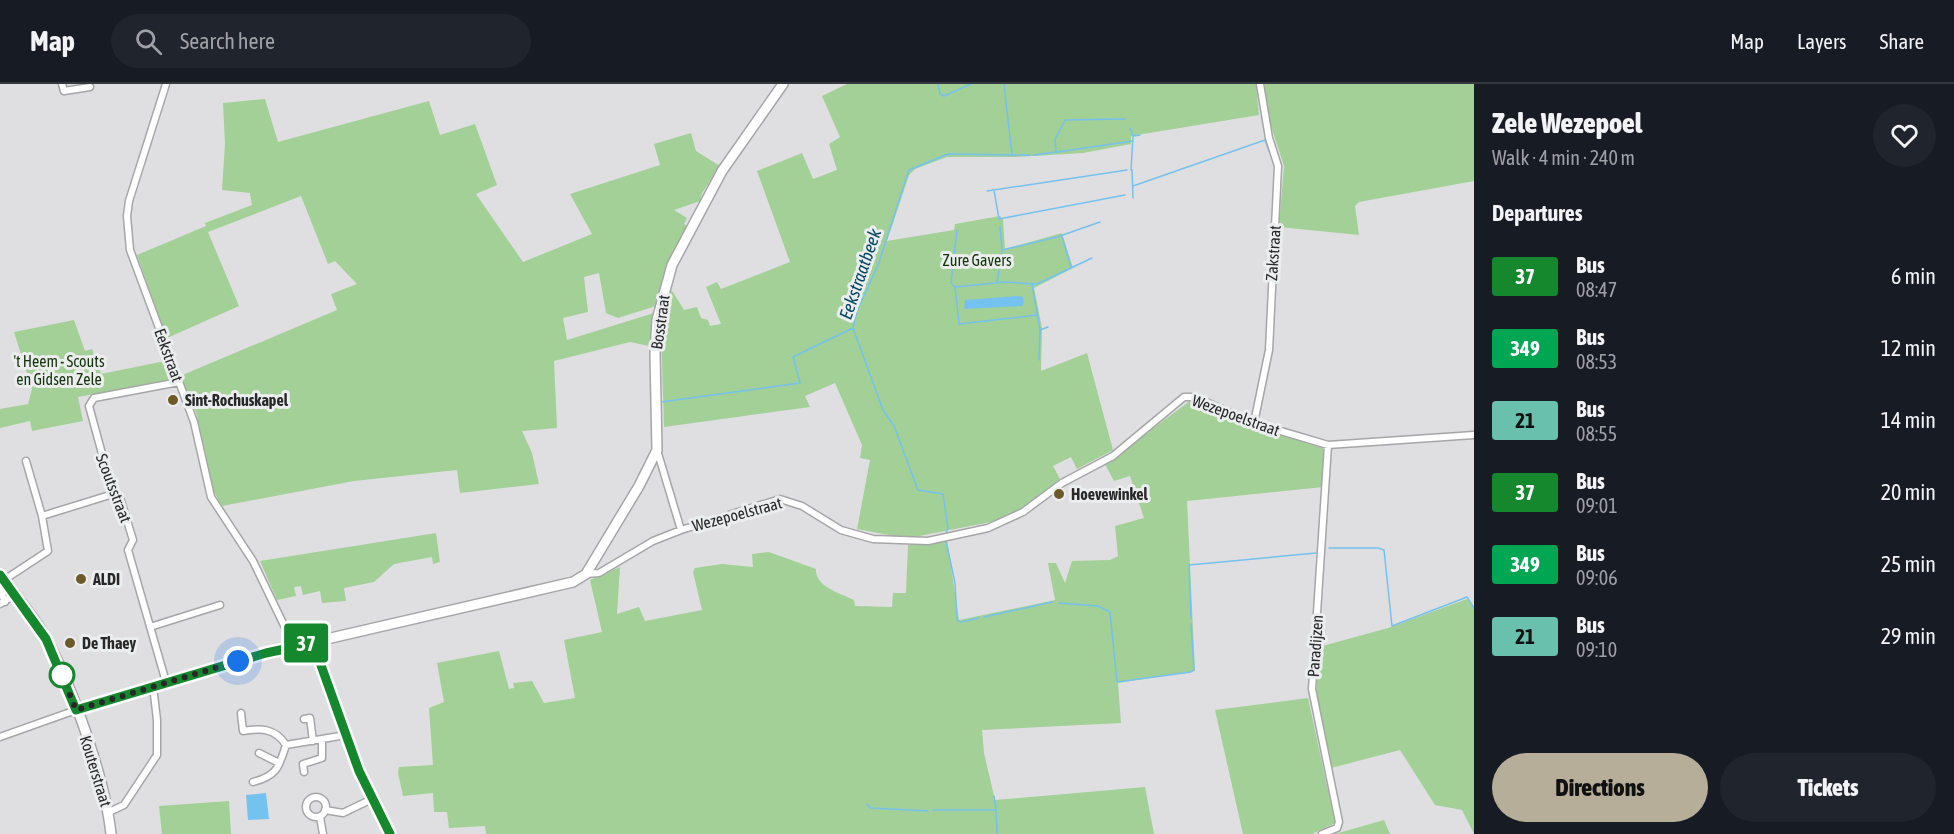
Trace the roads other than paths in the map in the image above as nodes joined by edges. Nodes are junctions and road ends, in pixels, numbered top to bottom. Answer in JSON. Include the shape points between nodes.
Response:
{"nodes":[{"id":1,"x":62,"y":84,"type":"edge"},
{"id":2,"x":166,"y":84,"type":"edge"},
{"id":3,"x":783,"y":84,"type":"edge"},
{"id":4,"x":1260,"y":84,"type":"edge"},
{"id":5,"x":90,"y":87,"type":"dead end"},
{"id":6,"x":179,"y":382,"type":"junction"},
{"id":7,"x":1254,"y":423,"type":"junction"},
{"id":8,"x":1474,"y":435,"type":"edge"},
{"id":9,"x":1328,"y":445,"type":"junction"},
{"id":10,"x":657,"y":450,"type":"junction"},
{"id":11,"x":26,"y":461,"type":"dead end"},
{"id":12,"x":113,"y":494,"type":"junction"},
{"id":13,"x":42,"y":516,"type":"junction"},
{"id":14,"x":681,"y":530,"type":"junction"},
{"id":15,"x":586,"y":574,"type":"junction"},
{"id":16,"x":1,"y":582,"type":"edge"},
{"id":17,"x":15,"y":595,"type":"junction"},
{"id":18,"x":3,"y":603,"type":"edge"},
{"id":19,"x":220,"y":605,"type":"dead end"},
{"id":20,"x":150,"y":627,"type":"junction"},
{"id":21,"x":313,"y":643,"type":"junction"},
{"id":22,"x":294,"y":646,"type":"junction"},
{"id":23,"x":166,"y":682,"type":"junction"},
{"id":24,"x":153,"y":685,"type":"junction"},
{"id":25,"x":76,"y":710,"type":"junction"},
{"id":26,"x":242,"y":713,"type":"dead end"},
{"id":27,"x":310,"y":718,"type":"dead end"},
{"id":28,"x":346,"y":735,"type":"junction"},
{"id":29,"x":0,"y":737,"type":"edge"},
{"id":30,"x":322,"y":739,"type":"junction"},
{"id":31,"x":313,"y":741,"type":"junction"},
{"id":32,"x":286,"y":745,"type":"junction"},
{"id":33,"x":259,"y":753,"type":"dead end"},
{"id":34,"x":279,"y":763,"type":"junction"},
{"id":35,"x":304,"y":771,"type":"dead end"},
{"id":36,"x":253,"y":782,"type":"dead end"},
{"id":37,"x":372,"y":799,"type":"junction"},
{"id":38,"x":325,"y":810,"type":"junction"},
{"id":39,"x":109,"y":812,"type":"junction"},
{"id":40,"x":320,"y":816,"type":"junction"},
{"id":41,"x":111,"y":834,"type":"edge"},
{"id":42,"x":323,"y":834,"type":"edge"},
{"id":43,"x":390,"y":834,"type":"edge"},
{"id":44,"x":1322,"y":834,"type":"edge"}],
"edges":[{"from":1,"to":5,"type":"street","via":[[64,91]]},
{"from":2,"to":6,"type":"street","name":"Eekstraat","via":[[133,185],[127,216],[130,250]]},
{"from":3,"to":10,"type":"street","name":"Bosstraat","via":[[722,171],[672,265],[657,320]]},
{"from":4,"to":7,"type":"street","name":"Zakstraat","via":[[1278,166],[1269,350]]},
{"from":6,"to":12,"type":"street","name":"Scoutsstraat","via":[[91,400],[96,439]]},
{"from":6,"to":22,"type":"street","name":"Eekstraat","via":[[194,422],[211,496],[254,561]]},
{"from":7,"to":9,"type":"street","name":"Wezepoelstraat"},
{"from":7,"to":14,"type":"street","name":"Wezepoelstraat","via":[[1195,397],[1184,397],[1113,456],[1062,483],[1004,523],[928,541],[853,535],[791,500],[780,499]]},
{"from":8,"to":9,"type":"street","name":"Wezepoelstraat"},
{"from":9,"to":44,"type":"street","name":"Paradijzen","via":[[1312,689],[1338,822],[1337,828]]},
{"from":10,"to":14,"type":"street"},
{"from":10,"to":15,"type":"street","name":"Bosstraat"},
{"from":11,"to":13,"type":"street"},
{"from":12,"to":13,"type":"street"},
{"from":12,"to":20,"type":"street","name":"Scoutsstraat","via":[[119,496],[133,540],[128,550]]},
{"from":13,"to":16,"type":"street","via":[[48,551]]},
{"from":14,"to":15,"type":"street","name":"Wezepoelstraat","via":[[653,541],[599,573]]},
{"from":15,"to":21,"type":"street","name":"Wezepoelstraat","via":[[573,582]]},
{"from":16,"to":17,"type":"street","name":"Kouterstraat"},
{"from":16,"to":18,"type":"street"},
{"from":17,"to":18,"type":"street"},
{"from":17,"to":25,"type":"street","name":"Kouterstraat","via":[[46,639]]},
{"from":19,"to":20,"type":"street"},
{"from":20,"to":23,"type":"street","name":"Scoutsstraat"},
{"from":21,"to":22,"type":"street","name":"Wezepoelstraat"},
{"from":21,"to":28,"type":"street"},
{"from":22,"to":23,"type":"street","name":"Wezepoelstraat"},
{"from":23,"to":24,"type":"street","name":"Wezepoelstraat"},
{"from":24,"to":25,"type":"street","name":"Wezepoelstraat"},
{"from":24,"to":39,"type":"street","via":[[157,755],[124,805]]},
{"from":25,"to":29,"type":"street"},
{"from":25,"to":39,"type":"street","name":"Kouterstraat"},
{"from":26,"to":32,"type":"street","via":[[243,731],[267,729]]},
{"from":27,"to":31,"type":"street"},
{"from":28,"to":30,"type":"street"},
{"from":28,"to":37,"type":"street"},
{"from":30,"to":31,"type":"street"},
{"from":30,"to":35,"type":"street","via":[[322,758],[302,761]]},
{"from":31,"to":32,"type":"street"},
{"from":32,"to":34,"type":"street"},
{"from":33,"to":34,"type":"street"},
{"from":34,"to":36,"type":"street","via":[[271,777]]},
{"from":37,"to":38,"type":"street","via":[[343,813]]},
{"from":37,"to":43,"type":"street"},
{"from":38,"to":40,"type":"street"},
{"from":38,"to":40,"type":"street","via":[[326,804],[320,798],[308,802],[308,813]]},
{"from":39,"to":41,"type":"street","name":"Kouterstraat"},
{"from":40,"to":42,"type":"street"}]}
